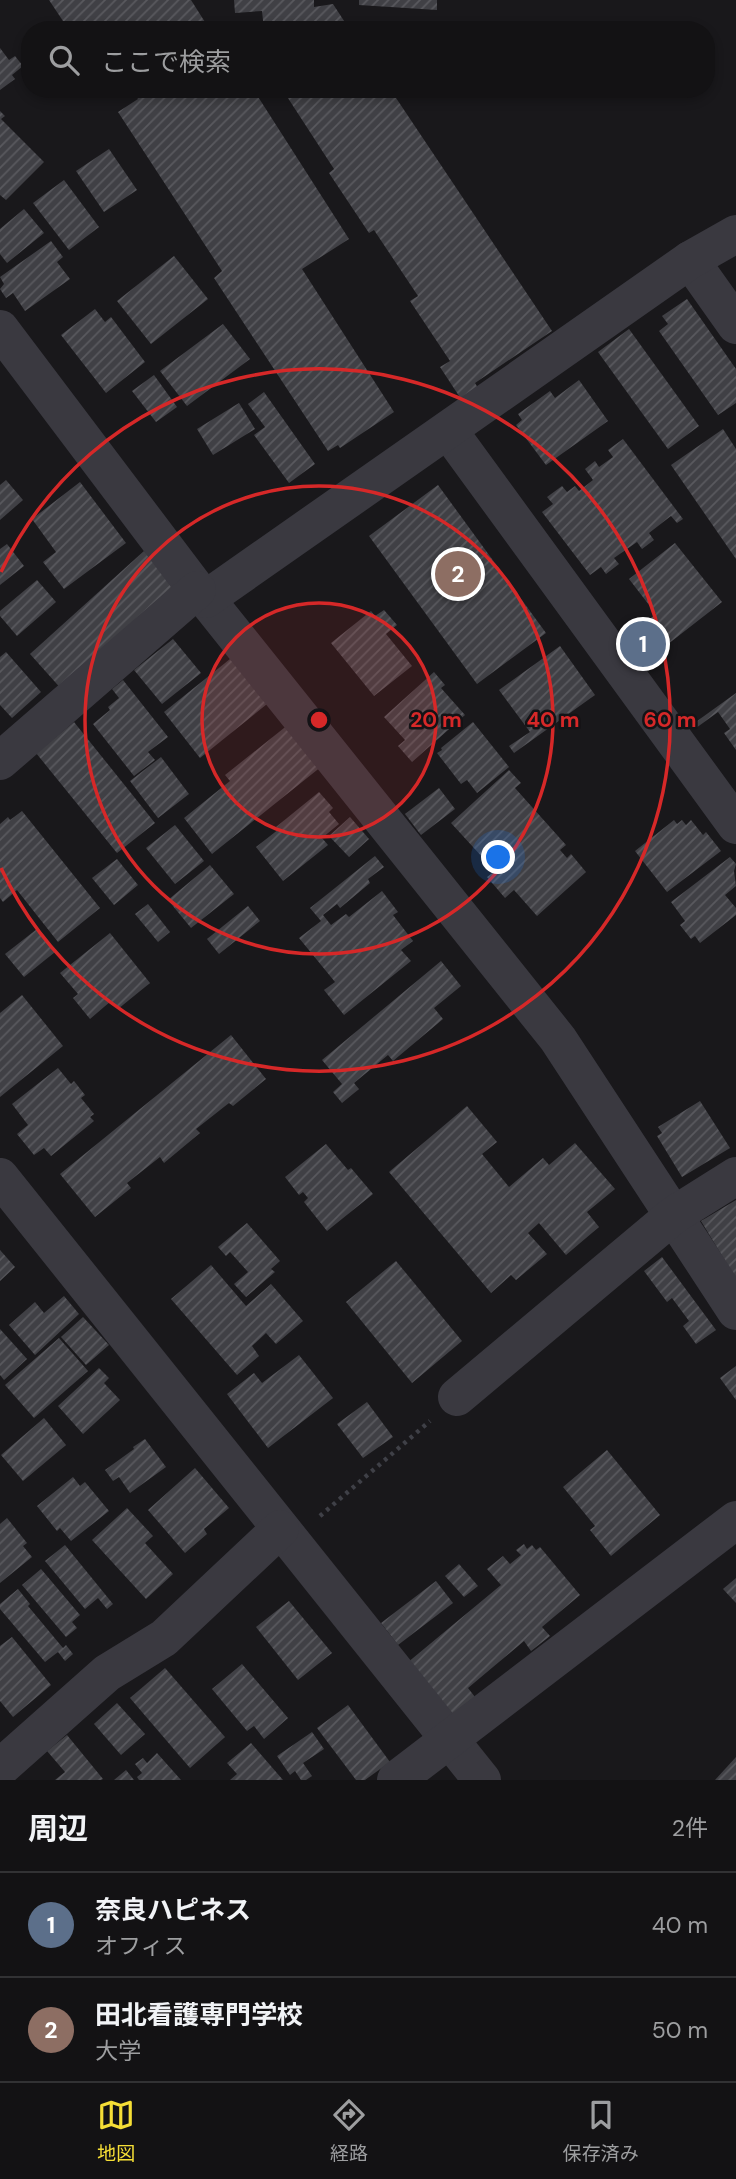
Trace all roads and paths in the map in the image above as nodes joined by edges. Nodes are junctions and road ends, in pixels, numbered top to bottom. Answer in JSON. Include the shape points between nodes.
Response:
{"nodes":[{"id":1,"x":736,"y":234,"type":"edge"},
{"id":2,"x":690,"y":260,"type":"junction"},
{"id":3,"x":736,"y":325,"type":"edge"},
{"id":4,"x":0,"y":329,"type":"edge"},
{"id":5,"x":448,"y":430,"type":"junction"},
{"id":6,"x":202,"y":595,"type":"junction"},
{"id":7,"x":0,"y":761,"type":"edge"},
{"id":8,"x":736,"y":825,"type":"edge"},
{"id":9,"x":736,"y":1176,"type":"edge"},
{"id":10,"x":0,"y":1177,"type":"edge"},
{"id":11,"x":674,"y":1214,"type":"junction"},
{"id":12,"x":736,"y":1311,"type":"edge"},
{"id":13,"x":457,"y":1397,"type":"joint"},
{"id":14,"x":736,"y":1520,"type":"edge"},
{"id":15,"x":285,"y":1536,"type":"junction"},
{"id":16,"x":448,"y":1740,"type":"junction"},
{"id":17,"x":0,"y":1769,"type":"edge"},
{"id":18,"x":8,"y":1780,"type":"edge"},
{"id":19,"x":396,"y":1780,"type":"edge"},
{"id":20,"x":482,"y":1780,"type":"edge"}],
"edges":[{"from":1,"to":2,"type":"street"},
{"from":2,"to":3,"type":"street"},
{"from":2,"to":5,"type":"street"},
{"from":4,"to":6,"type":"street"},
{"from":5,"to":6,"type":"street"},
{"from":5,"to":8,"type":"street"},
{"from":6,"to":7,"type":"street"},
{"from":6,"to":11,"type":"street","via":[[558,1039]]},
{"from":9,"to":11,"type":"street"},
{"from":10,"to":15,"type":"street"},
{"from":11,"to":12,"type":"street"},
{"from":11,"to":13,"type":"street"},
{"from":13,"to":15,"type":"path"},
{"from":14,"to":16,"type":"street"},
{"from":15,"to":16,"type":"street"},
{"from":15,"to":17,"type":"street","via":[[164,1638],[107,1672]]},
{"from":16,"to":19,"type":"street"},
{"from":16,"to":20,"type":"street"},
{"from":17,"to":18,"type":"street"}]}
